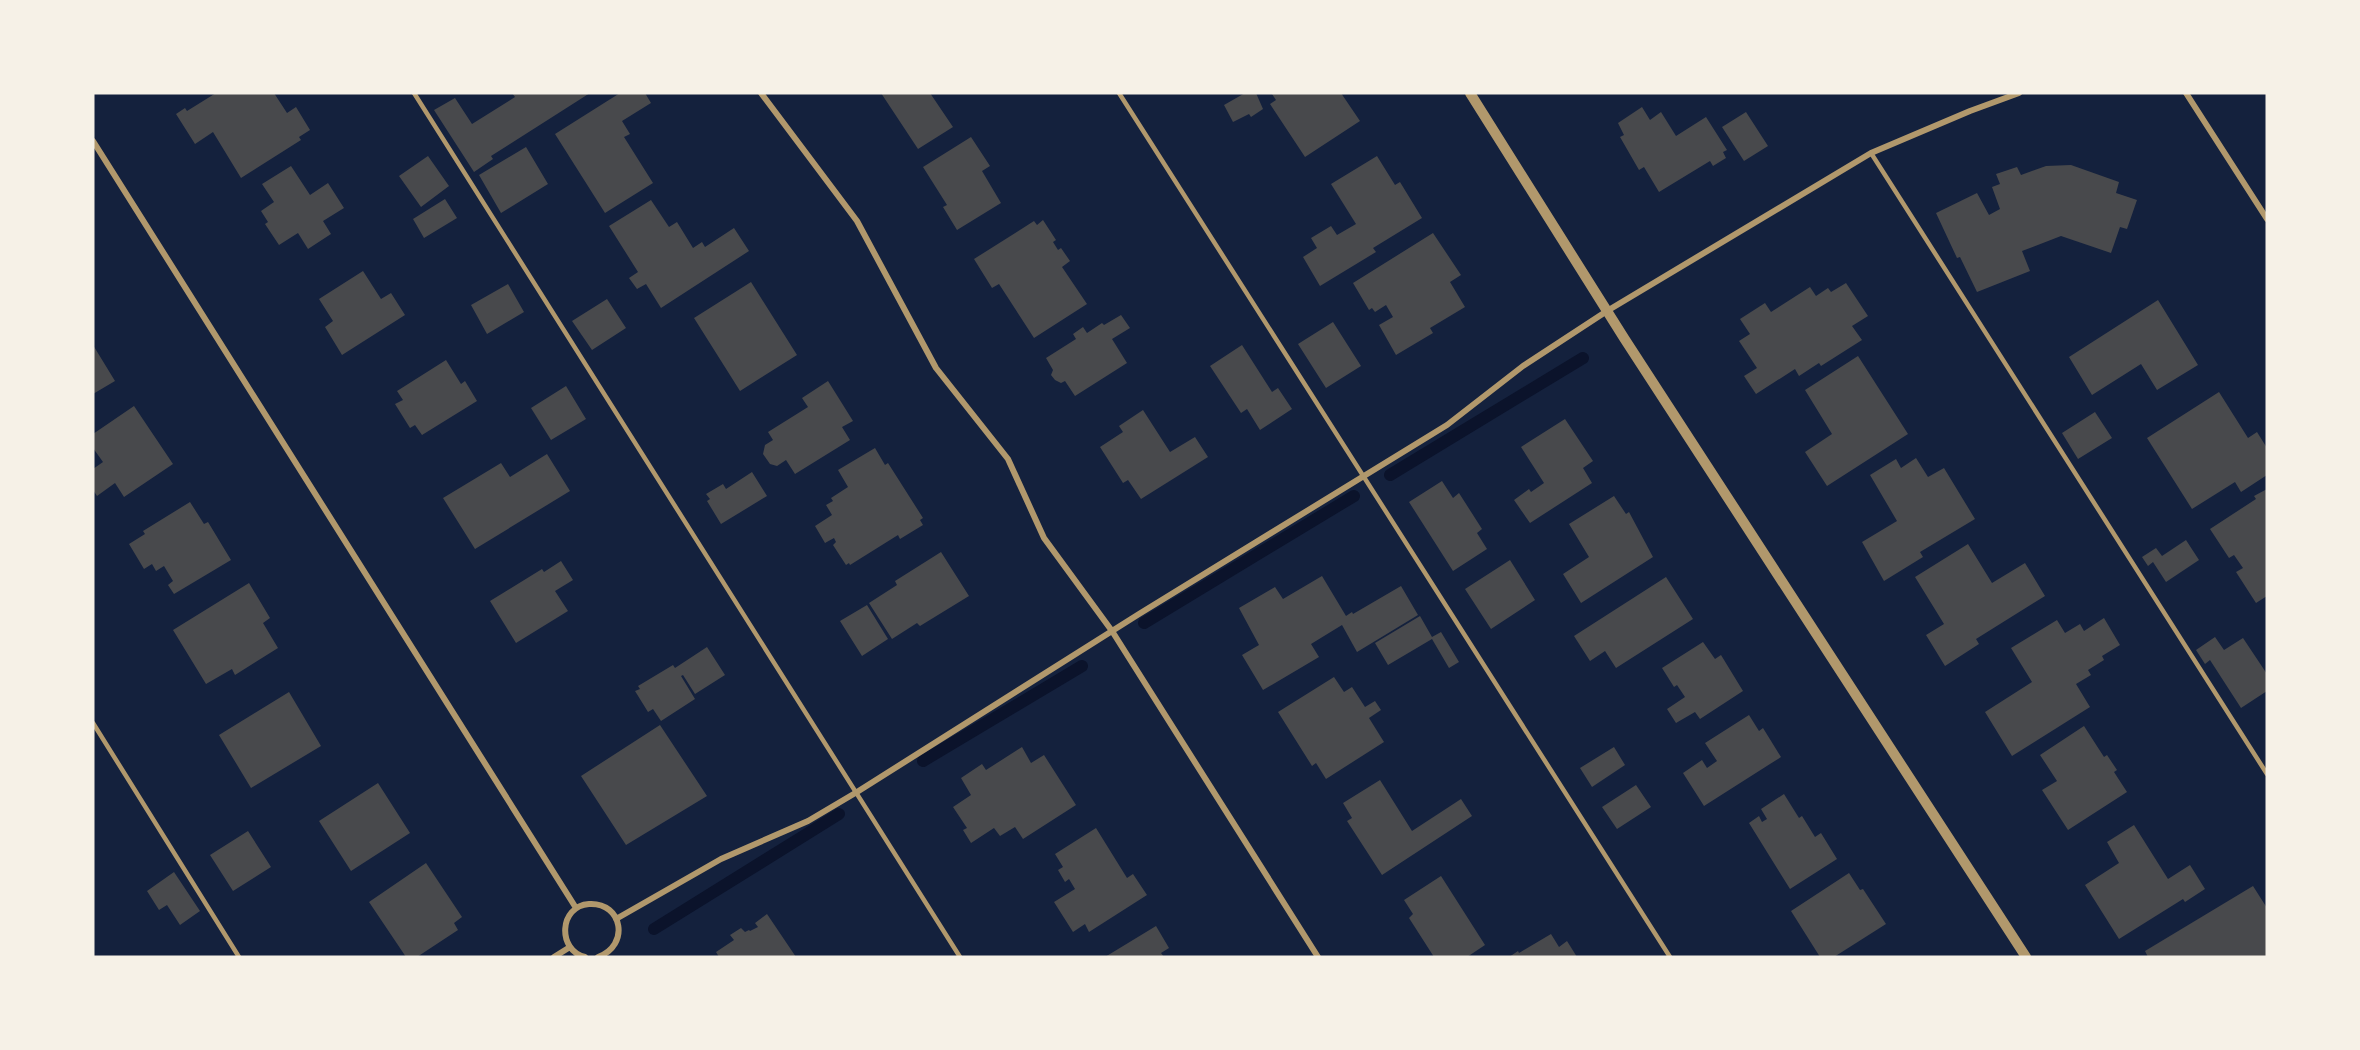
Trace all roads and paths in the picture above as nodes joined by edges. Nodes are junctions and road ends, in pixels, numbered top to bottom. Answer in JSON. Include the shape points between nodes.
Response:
{"nodes":[{"id":1,"x":414,"y":93,"type":"edge"},
{"id":2,"x":761,"y":93,"type":"edge"},
{"id":3,"x":1119,"y":93,"type":"edge"},
{"id":4,"x":1470,"y":93,"type":"edge"},
{"id":5,"x":2019,"y":93,"type":"edge"},
{"id":6,"x":2186,"y":93,"type":"edge"},
{"id":7,"x":93,"y":141,"type":"edge"},
{"id":8,"x":1871,"y":153,"type":"junction"},
{"id":9,"x":2267,"y":219,"type":"edge"},
{"id":10,"x":1607,"y":311,"type":"junction"},
{"id":11,"x":1364,"y":475,"type":"junction"},
{"id":12,"x":1112,"y":631,"type":"junction"},
{"id":13,"x":93,"y":723,"type":"edge"},
{"id":14,"x":2267,"y":774,"type":"edge"},
{"id":15,"x":857,"y":792,"type":"junction"},
{"id":16,"x":576,"y":908,"type":"junction"},
{"id":17,"x":616,"y":919,"type":"junction"},
{"id":18,"x":570,"y":947,"type":"junction"},
{"id":19,"x":602,"y":956,"type":"edge"},
{"id":20,"x":239,"y":957,"type":"edge"},
{"id":21,"x":554,"y":957,"type":"edge"},
{"id":22,"x":585,"y":957,"type":"edge"},
{"id":23,"x":960,"y":957,"type":"edge"},
{"id":24,"x":1318,"y":957,"type":"edge"},
{"id":25,"x":1670,"y":957,"type":"edge"},
{"id":26,"x":2026,"y":957,"type":"edge"}],
"edges":[{"from":1,"to":15,"type":"lane"},
{"from":2,"to":12,"type":"street","via":[[857,221],[936,368],[1008,459],[1044,538]]},
{"from":3,"to":11,"type":"lane"},
{"from":4,"to":10,"type":"street"},
{"from":5,"to":8,"type":"street"},
{"from":6,"to":9,"type":"street"},
{"from":7,"to":16,"type":"street"},
{"from":8,"to":10,"type":"street"},
{"from":8,"to":14,"type":"lane"},
{"from":10,"to":11,"type":"street","via":[[1523,366],[1447,425]]},
{"from":10,"to":26,"type":"street"},
{"from":11,"to":12,"type":"street"},
{"from":11,"to":25,"type":"lane"},
{"from":12,"to":15,"type":"street"},
{"from":12,"to":24,"type":"street"},
{"from":13,"to":20,"type":"lane"},
{"from":15,"to":17,"type":"street","via":[[807,821],[721,858]]},
{"from":15,"to":23,"type":"lane"},
{"from":16,"to":17,"type":"street","via":[[591,903],[599,905]]},
{"from":16,"to":18,"type":"street","via":[[565,925]]},
{"from":17,"to":19,"type":"street","via":[[617,940]]},
{"from":18,"to":21,"type":"street"},
{"from":18,"to":22,"type":"street"}]}
